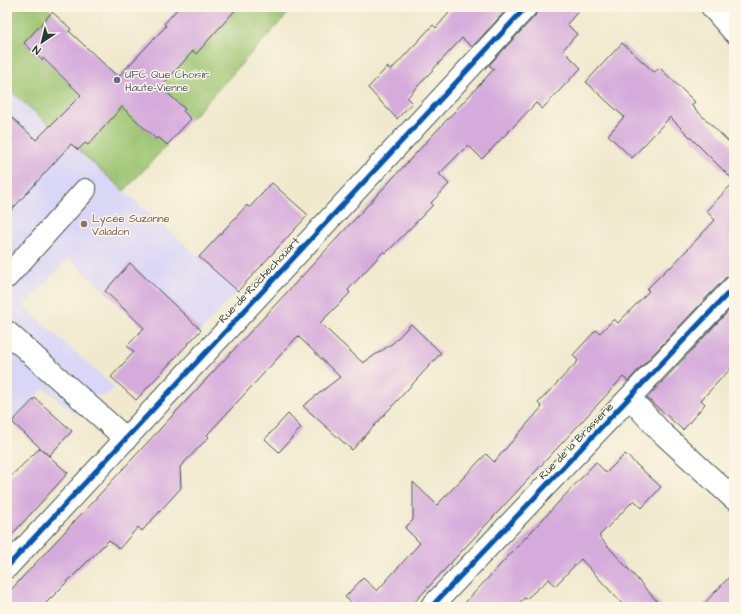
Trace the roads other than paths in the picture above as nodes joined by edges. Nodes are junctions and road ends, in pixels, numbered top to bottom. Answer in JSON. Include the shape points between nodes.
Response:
{"nodes":[{"id":1,"x":526,"y":7,"type":"edge"},
{"id":2,"x":712,"y":7,"type":"edge"},
{"id":3,"x":734,"y":32,"type":"edge"},
{"id":4,"x":85,"y":190,"type":"dead end"},
{"id":5,"x":7,"y":277,"type":"edge"},
{"id":6,"x":734,"y":287,"type":"edge"},
{"id":7,"x":7,"y":332,"type":"edge"},
{"id":8,"x":630,"y":398,"type":"junction"},
{"id":9,"x":126,"y":439,"type":"junction"},
{"id":10,"x":734,"y":499,"type":"edge"},
{"id":11,"x":7,"y":567,"type":"edge"},
{"id":12,"x":431,"y":607,"type":"edge"}],
"edges":[{"from":1,"to":9,"type":"street","name":"Rue de Rochechouart"},
{"from":2,"to":3,"type":"street"},
{"from":4,"to":5,"type":"street"},
{"from":6,"to":8,"type":"street","name":"Rue de la Brasserie"},
{"from":7,"to":9,"type":"street"},
{"from":8,"to":10,"type":"street","via":[[661,432]]},
{"from":8,"to":12,"type":"street","name":"Rue de la Brasserie"},
{"from":9,"to":11,"type":"street","name":"Rue de Rochechouart"}]}
